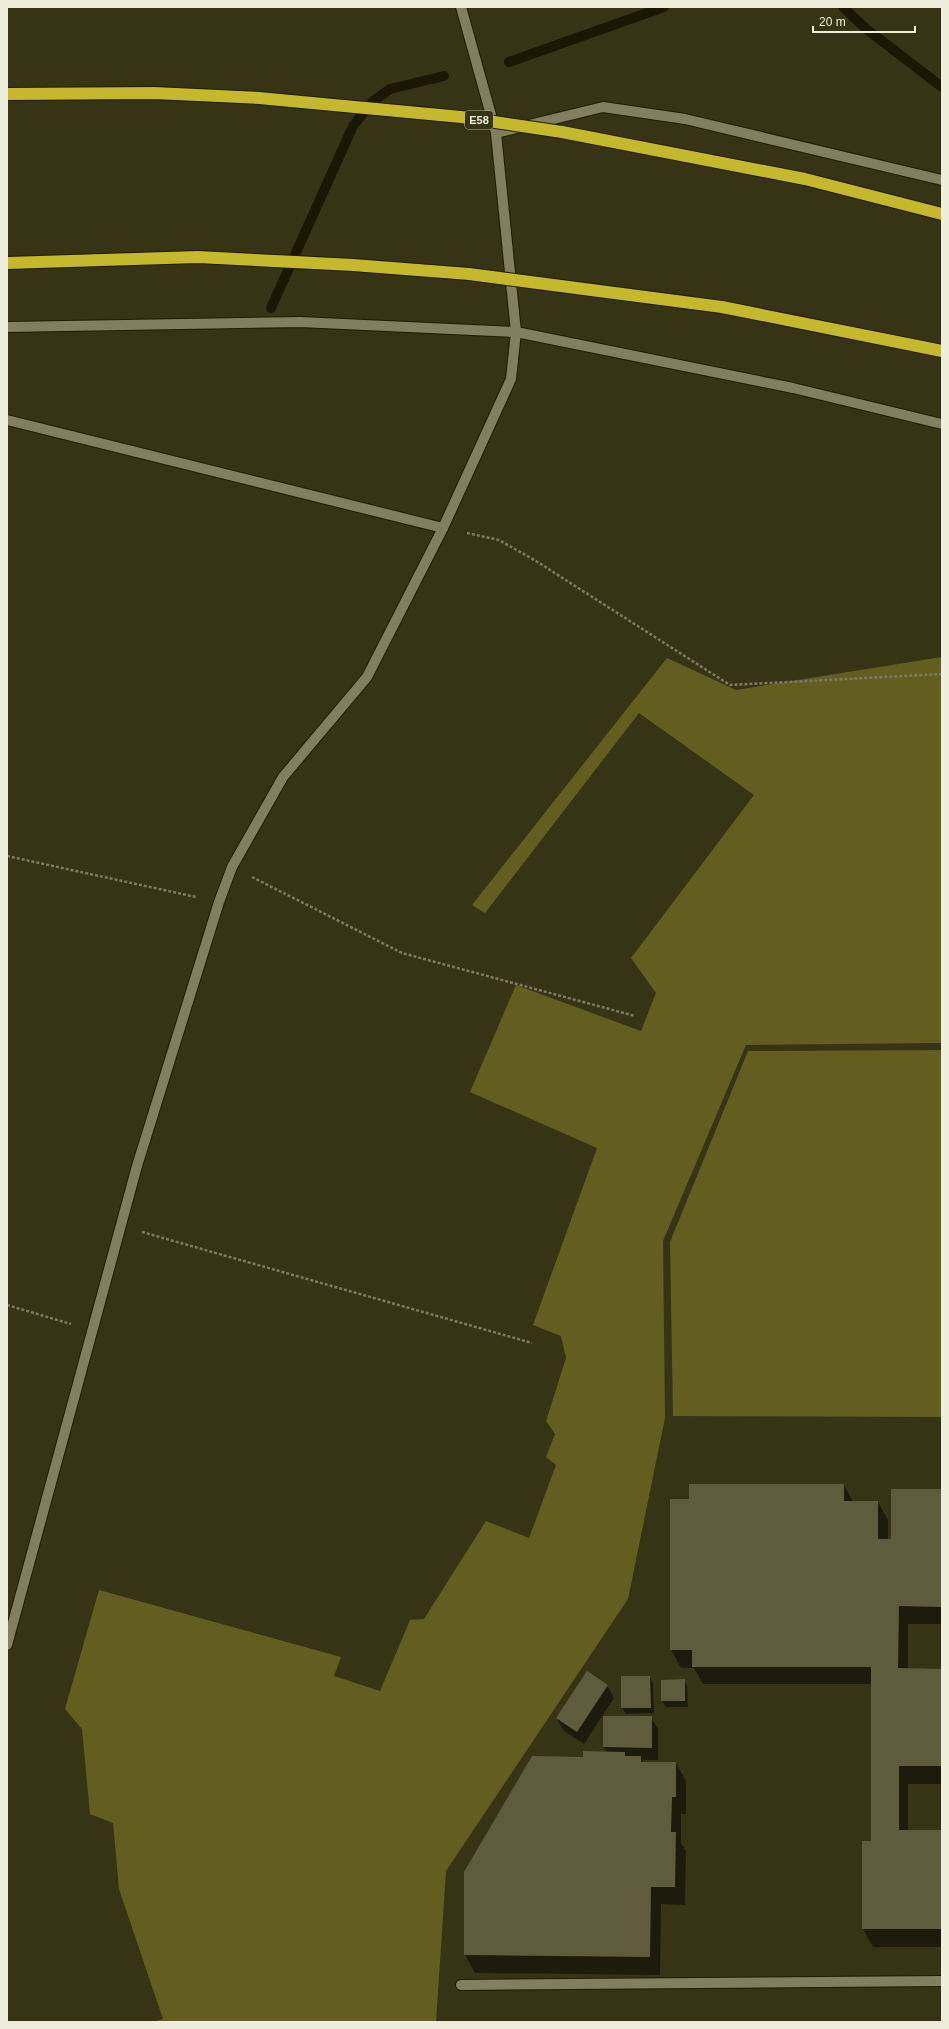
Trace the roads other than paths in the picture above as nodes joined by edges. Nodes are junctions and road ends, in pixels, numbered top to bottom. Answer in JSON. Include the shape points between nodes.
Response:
{"nodes":[{"id":1,"x":462,"y":7,"type":"edge"},
{"id":2,"x":7,"y":94,"type":"edge"},
{"id":3,"x":496,"y":133,"type":"junction"},
{"id":4,"x":942,"y":180,"type":"edge"},
{"id":5,"x":942,"y":214,"type":"edge"},
{"id":6,"x":7,"y":262,"type":"edge"},
{"id":7,"x":7,"y":327,"type":"edge"},
{"id":8,"x":516,"y":332,"type":"junction"},
{"id":9,"x":942,"y":351,"type":"edge"},
{"id":10,"x":7,"y":420,"type":"edge"},
{"id":11,"x":942,"y":424,"type":"edge"},
{"id":12,"x":443,"y":528,"type":"junction"},
{"id":13,"x":7,"y":1645,"type":"edge"},
{"id":14,"x":942,"y":1981,"type":"edge"},
{"id":15,"x":461,"y":1985,"type":"dead end"}],
"edges":[{"from":1,"to":3,"type":"street"},
{"from":2,"to":5,"type":"highway","number":"E58","bridge":true,"via":[[154,93],[259,98],[461,117],[562,132],[805,179]]},
{"from":3,"to":4,"type":"street","via":[[603,107],[685,118]]},
{"from":3,"to":8,"type":"street"},
{"from":6,"to":9,"type":"highway","bridge":true,"via":[[198,257],[469,274],[722,308]]},
{"from":7,"to":8,"type":"street","via":[[300,322]]},
{"from":8,"to":11,"type":"street","via":[[793,388]]},
{"from":8,"to":12,"type":"street","via":[[511,379]]},
{"from":10,"to":12,"type":"street"},
{"from":12,"to":13,"type":"street","via":[[368,677],[283,777],[232,868],[219,902],[137,1166]]},
{"from":14,"to":15,"type":"street"}]}
